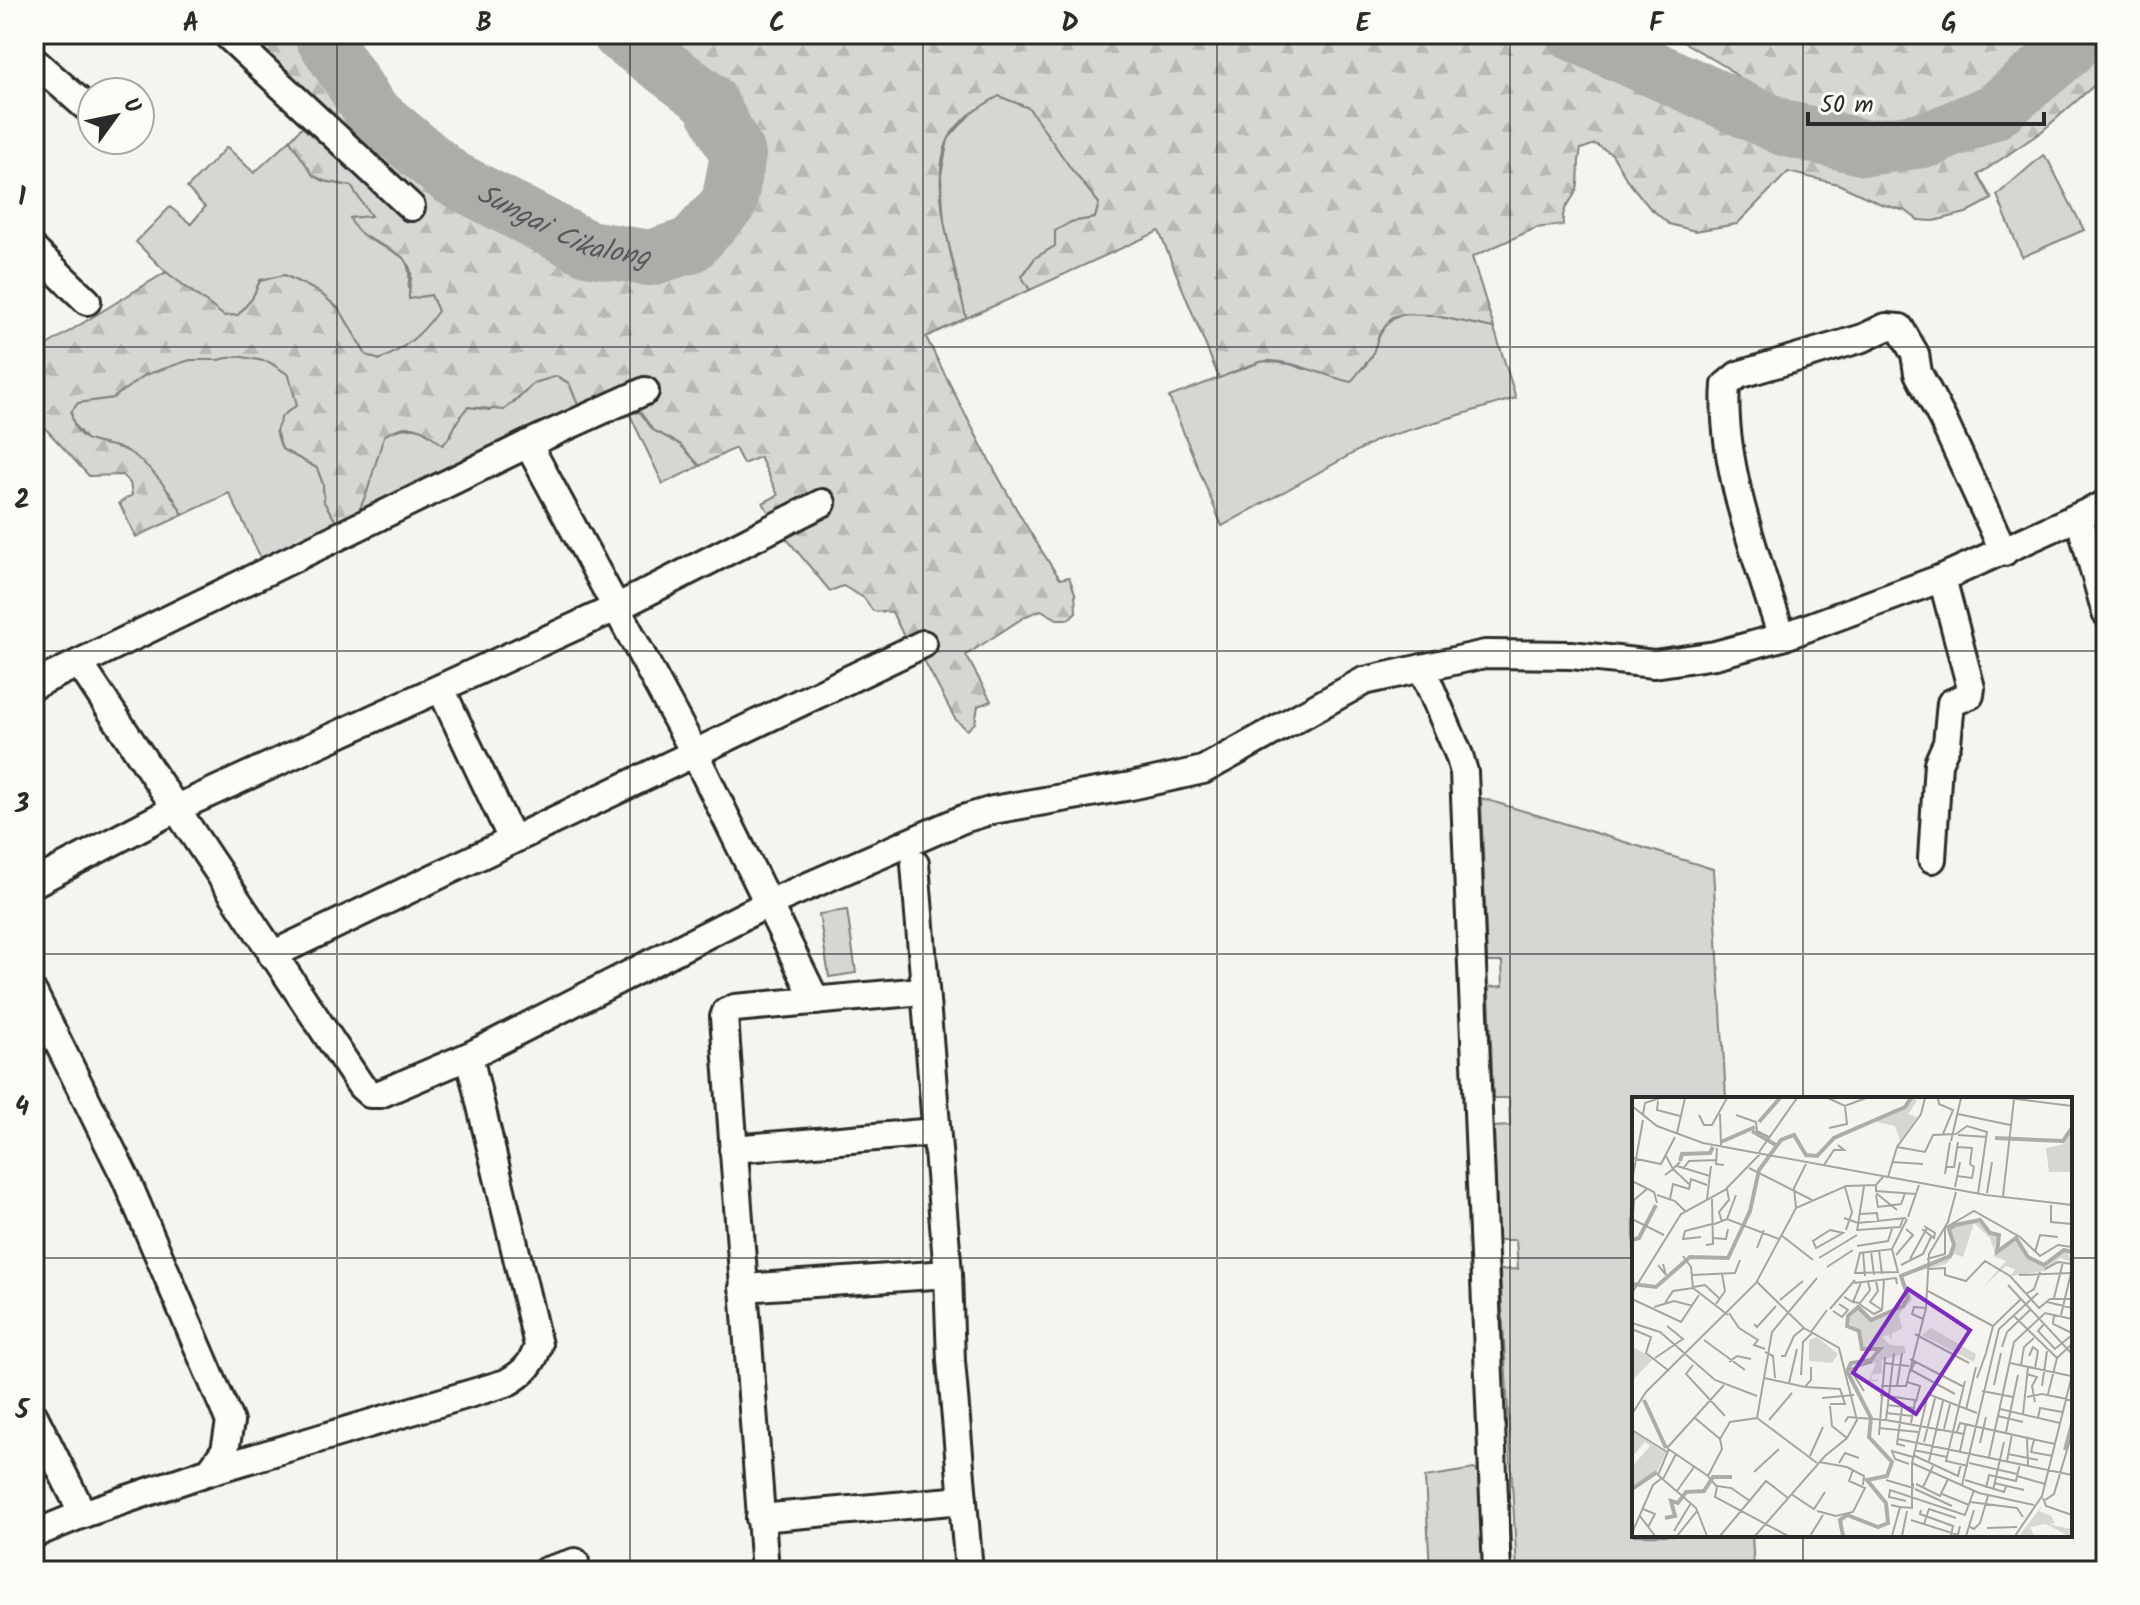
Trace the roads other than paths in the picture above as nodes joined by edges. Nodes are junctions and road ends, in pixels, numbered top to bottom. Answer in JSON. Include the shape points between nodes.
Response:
{"nodes":[{"id":1,"x":226,"y":34,"type":"edge"},
{"id":2,"x":34,"y":61,"type":"edge"},
{"id":3,"x":76,"y":98,"type":"edge"},
{"id":4,"x":411,"y":207,"type":"dead end"},
{"id":5,"x":34,"y":250,"type":"edge"},
{"id":6,"x":87,"y":301,"type":"dead end"},
{"id":7,"x":645,"y":391,"type":"dead end"},
{"id":8,"x":528,"y":444,"type":"junction"},
{"id":9,"x":822,"y":503,"type":"dead end"},
{"id":10,"x":2106,"y":504,"type":"edge"},
{"id":11,"x":2079,"y":517,"type":"junction"},
{"id":12,"x":2004,"y":552,"type":"junction"},
{"id":13,"x":1942,"y":578,"type":"junction"},
{"id":14,"x":618,"y":607,"type":"junction"},
{"id":15,"x":2106,"y":613,"type":"edge"},
{"id":16,"x":1782,"y":637,"type":"junction"},
{"id":17,"x":923,"y":644,"type":"dead end"},
{"id":18,"x":79,"y":663,"type":"junction"},
{"id":19,"x":1422,"y":668,"type":"junction"},
{"id":20,"x":34,"y":685,"type":"edge"},
{"id":21,"x":441,"y":689,"type":"junction"},
{"id":22,"x":694,"y":752,"type":"junction"},
{"id":23,"x":177,"y":808,"type":"junction"},
{"id":24,"x":512,"y":839,"type":"junction"},
{"id":25,"x":1932,"y":859,"type":"dead end"},
{"id":26,"x":915,"y":864,"type":"dead end"},
{"id":27,"x":34,"y":883,"type":"edge"},
{"id":28,"x":767,"y":904,"type":"junction"},
{"id":29,"x":272,"y":955,"type":"junction"},
{"id":30,"x":923,"y":991,"type":"junction"},
{"id":31,"x":34,"y":994,"type":"edge"},
{"id":32,"x":816,"y":1001,"type":"junction"},
{"id":33,"x":469,"y":1056,"type":"junction"},
{"id":34,"x":935,"y":1132,"type":"junction"},
{"id":35,"x":733,"y":1149,"type":"junction"},
{"id":36,"x":948,"y":1274,"type":"junction"},
{"id":37,"x":743,"y":1288,"type":"junction"},
{"id":38,"x":34,"y":1416,"type":"edge"},
{"id":39,"x":210,"y":1471,"type":"junction"},
{"id":40,"x":963,"y":1500,"type":"junction"},
{"id":41,"x":83,"y":1514,"type":"junction"},
{"id":42,"x":760,"y":1518,"type":"junction"},
{"id":43,"x":34,"y":1534,"type":"edge"},
{"id":44,"x":575,"y":1562,"type":"dead end"},
{"id":45,"x":546,"y":1571,"type":"edge"},
{"id":46,"x":765,"y":1571,"type":"edge"},
{"id":47,"x":969,"y":1571,"type":"edge"},
{"id":48,"x":1497,"y":1571,"type":"edge"}],
"edges":[{"from":1,"to":4,"type":"street"},
{"from":2,"to":3,"type":"street"},
{"from":5,"to":6,"type":"street"},
{"from":7,"to":8,"type":"street"},
{"from":8,"to":14,"type":"street"},
{"from":8,"to":18,"type":"street"},
{"from":9,"to":14,"type":"street"},
{"from":10,"to":11,"type":"street"},
{"from":11,"to":12,"type":"street"},
{"from":11,"to":15,"type":"street"},
{"from":12,"to":13,"type":"street"},
{"from":12,"to":16,"type":"street","via":[[1900,328],[1886,327],[1738,375],[1726,385],[1731,459]]},
{"from":13,"to":16,"type":"street"},
{"from":13,"to":25,"type":"street","via":[[1971,688],[1970,695],[1951,703],[1947,743],[1938,763]]},
{"from":14,"to":21,"type":"street"},
{"from":14,"to":22,"type":"street"},
{"from":16,"to":19,"type":"street","via":[[1654,664],[1571,655],[1485,654]]},
{"from":17,"to":22,"type":"street"},
{"from":18,"to":20,"type":"street"},
{"from":18,"to":23,"type":"street"},
{"from":19,"to":28,"type":"street","via":[[1364,681],[1203,770],[963,819]]},
{"from":19,"to":48,"type":"street","via":[[1464,772]]},
{"from":21,"to":23,"type":"street"},
{"from":21,"to":24,"type":"street"},
{"from":22,"to":24,"type":"street"},
{"from":22,"to":28,"type":"street"},
{"from":23,"to":27,"type":"street"},
{"from":23,"to":29,"type":"street"},
{"from":24,"to":29,"type":"street"},
{"from":26,"to":30,"type":"street"},
{"from":28,"to":32,"type":"street"},
{"from":28,"to":33,"type":"street"},
{"from":29,"to":33,"type":"street","via":[[370,1094],[392,1091]]},
{"from":30,"to":32,"type":"street"},
{"from":30,"to":34,"type":"street"},
{"from":31,"to":39,"type":"street","via":[[126,1179],[230,1422],[225,1450]]},
{"from":32,"to":35,"type":"street","via":[[726,1012]]},
{"from":33,"to":39,"type":"street","via":[[538,1345],[536,1357],[506,1383]]},
{"from":34,"to":35,"type":"street"},
{"from":34,"to":36,"type":"street"},
{"from":35,"to":37,"type":"street"},
{"from":36,"to":37,"type":"street"},
{"from":36,"to":40,"type":"street"},
{"from":37,"to":42,"type":"street"},
{"from":38,"to":41,"type":"street"},
{"from":39,"to":41,"type":"street"},
{"from":40,"to":42,"type":"street"},
{"from":40,"to":47,"type":"street"},
{"from":41,"to":43,"type":"street"},
{"from":42,"to":46,"type":"street"},
{"from":44,"to":45,"type":"street"}]}
